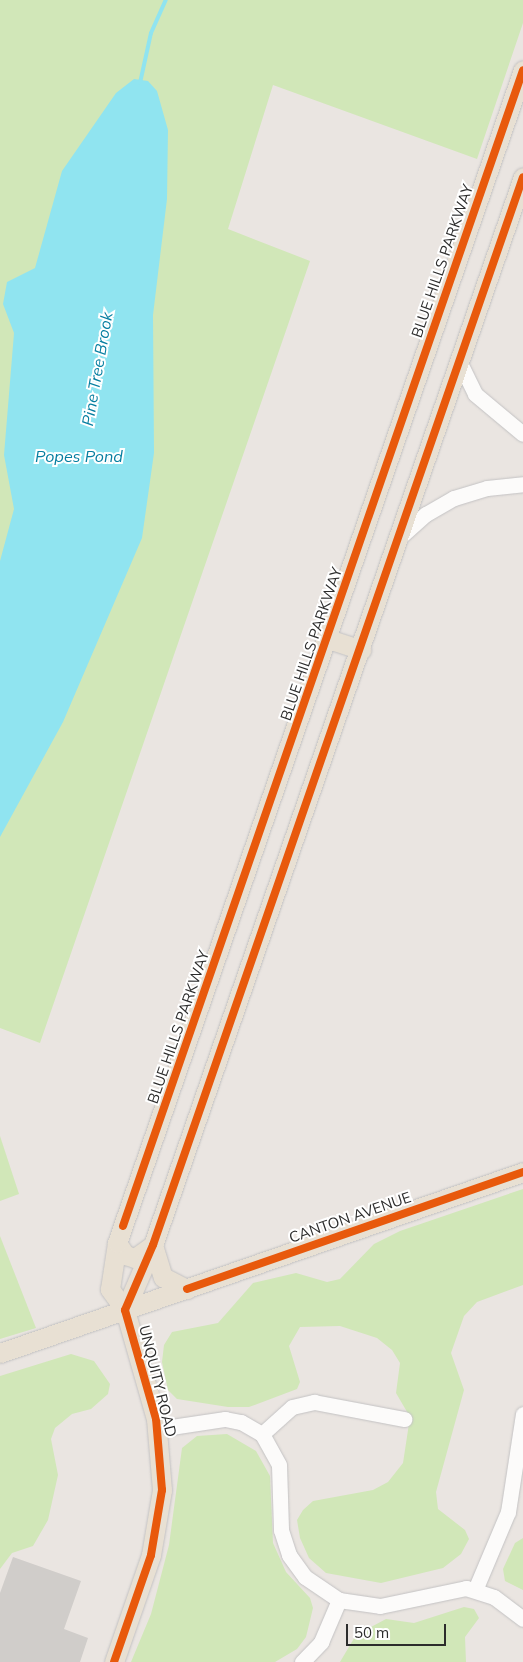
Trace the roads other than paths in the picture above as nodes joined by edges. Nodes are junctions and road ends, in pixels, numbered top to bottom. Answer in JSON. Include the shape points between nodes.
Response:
{"nodes":[{"id":1,"x":523,"y":70,"type":"edge"},
{"id":2,"x":523,"y":177,"type":"edge"},
{"id":3,"x":460,"y":364,"type":"junction"},
{"id":4,"x":523,"y":434,"type":"edge"},
{"id":5,"x":523,"y":474,"type":"edge"},
{"id":6,"x":516,"y":484,"type":"edge"},
{"id":7,"x":399,"y":538,"type":"junction"},
{"id":8,"x":328,"y":640,"type":"junction"},
{"id":9,"x":361,"y":650,"type":"junction"},
{"id":10,"x":523,"y":1172,"type":"edge"},
{"id":11,"x":117,"y":1243,"type":"junction"},
{"id":12,"x":153,"y":1245,"type":"junction"},
{"id":13,"x":187,"y":1289,"type":"junction"},
{"id":14,"x":125,"y":1310,"type":"junction"},
{"id":15,"x":0,"y":1353,"type":"edge"},
{"id":16,"x":523,"y":1414,"type":"edge"},
{"id":17,"x":404,"y":1419,"type":"dead end"},
{"id":18,"x":158,"y":1429,"type":"junction"},
{"id":19,"x":262,"y":1434,"type":"junction"},
{"id":20,"x":475,"y":1590,"type":"junction"},
{"id":21,"x":339,"y":1600,"type":"junction"},
{"id":22,"x":523,"y":1619,"type":"edge"},
{"id":23,"x":114,"y":1662,"type":"edge"},
{"id":24,"x":302,"y":1662,"type":"edge"}],
"edges":[{"from":1,"to":8,"type":"main road","name":"BLUE HILLS PARKWAY"},
{"from":2,"to":3,"type":"main road"},
{"from":3,"to":4,"type":"street","via":[[475,394]]},
{"from":3,"to":7,"type":"main road"},
{"from":5,"to":6,"type":"street"},
{"from":6,"to":7,"type":"street","via":[[443,503]]},
{"from":7,"to":9,"type":"main road"},
{"from":8,"to":9,"type":"main road"},
{"from":8,"to":11,"type":"main road","name":"BLUE HILLS PARKWAY"},
{"from":9,"to":12,"type":"main road"},
{"from":10,"to":13,"type":"main road","name":"CANTON AVENUE"},
{"from":11,"to":12,"type":"main road","via":[[125,1255],[135,1258]]},
{"from":11,"to":14,"type":"main road","name":"BLUE HILLS PARKWAY","via":[[110,1289]]},
{"from":12,"to":13,"type":"main road","via":[[163,1277]]},
{"from":12,"to":14,"type":"main road"},
{"from":13,"to":14,"type":"main road","name":"CANTON AVENUE"},
{"from":14,"to":15,"type":"main road","name":"CANTON AVENUE"},
{"from":14,"to":18,"type":"main road","name":"UNQUITY ROAD"},
{"from":16,"to":20,"type":"street","via":[[508,1512]]},
{"from":17,"to":19,"type":"street","via":[[314,1402],[292,1407]]},
{"from":18,"to":19,"type":"street","via":[[225,1419],[241,1422]]},
{"from":18,"to":23,"type":"main road","name":"UNQUITY ROAD","via":[[162,1482],[158,1524]]},
{"from":19,"to":21,"type":"street","via":[[279,1465],[281,1530],[289,1555],[305,1577]]},
{"from":20,"to":21,"type":"street","via":[[446,1590],[380,1606]]},
{"from":20,"to":22,"type":"street"},
{"from":21,"to":24,"type":"street","via":[[321,1642]]}]}
